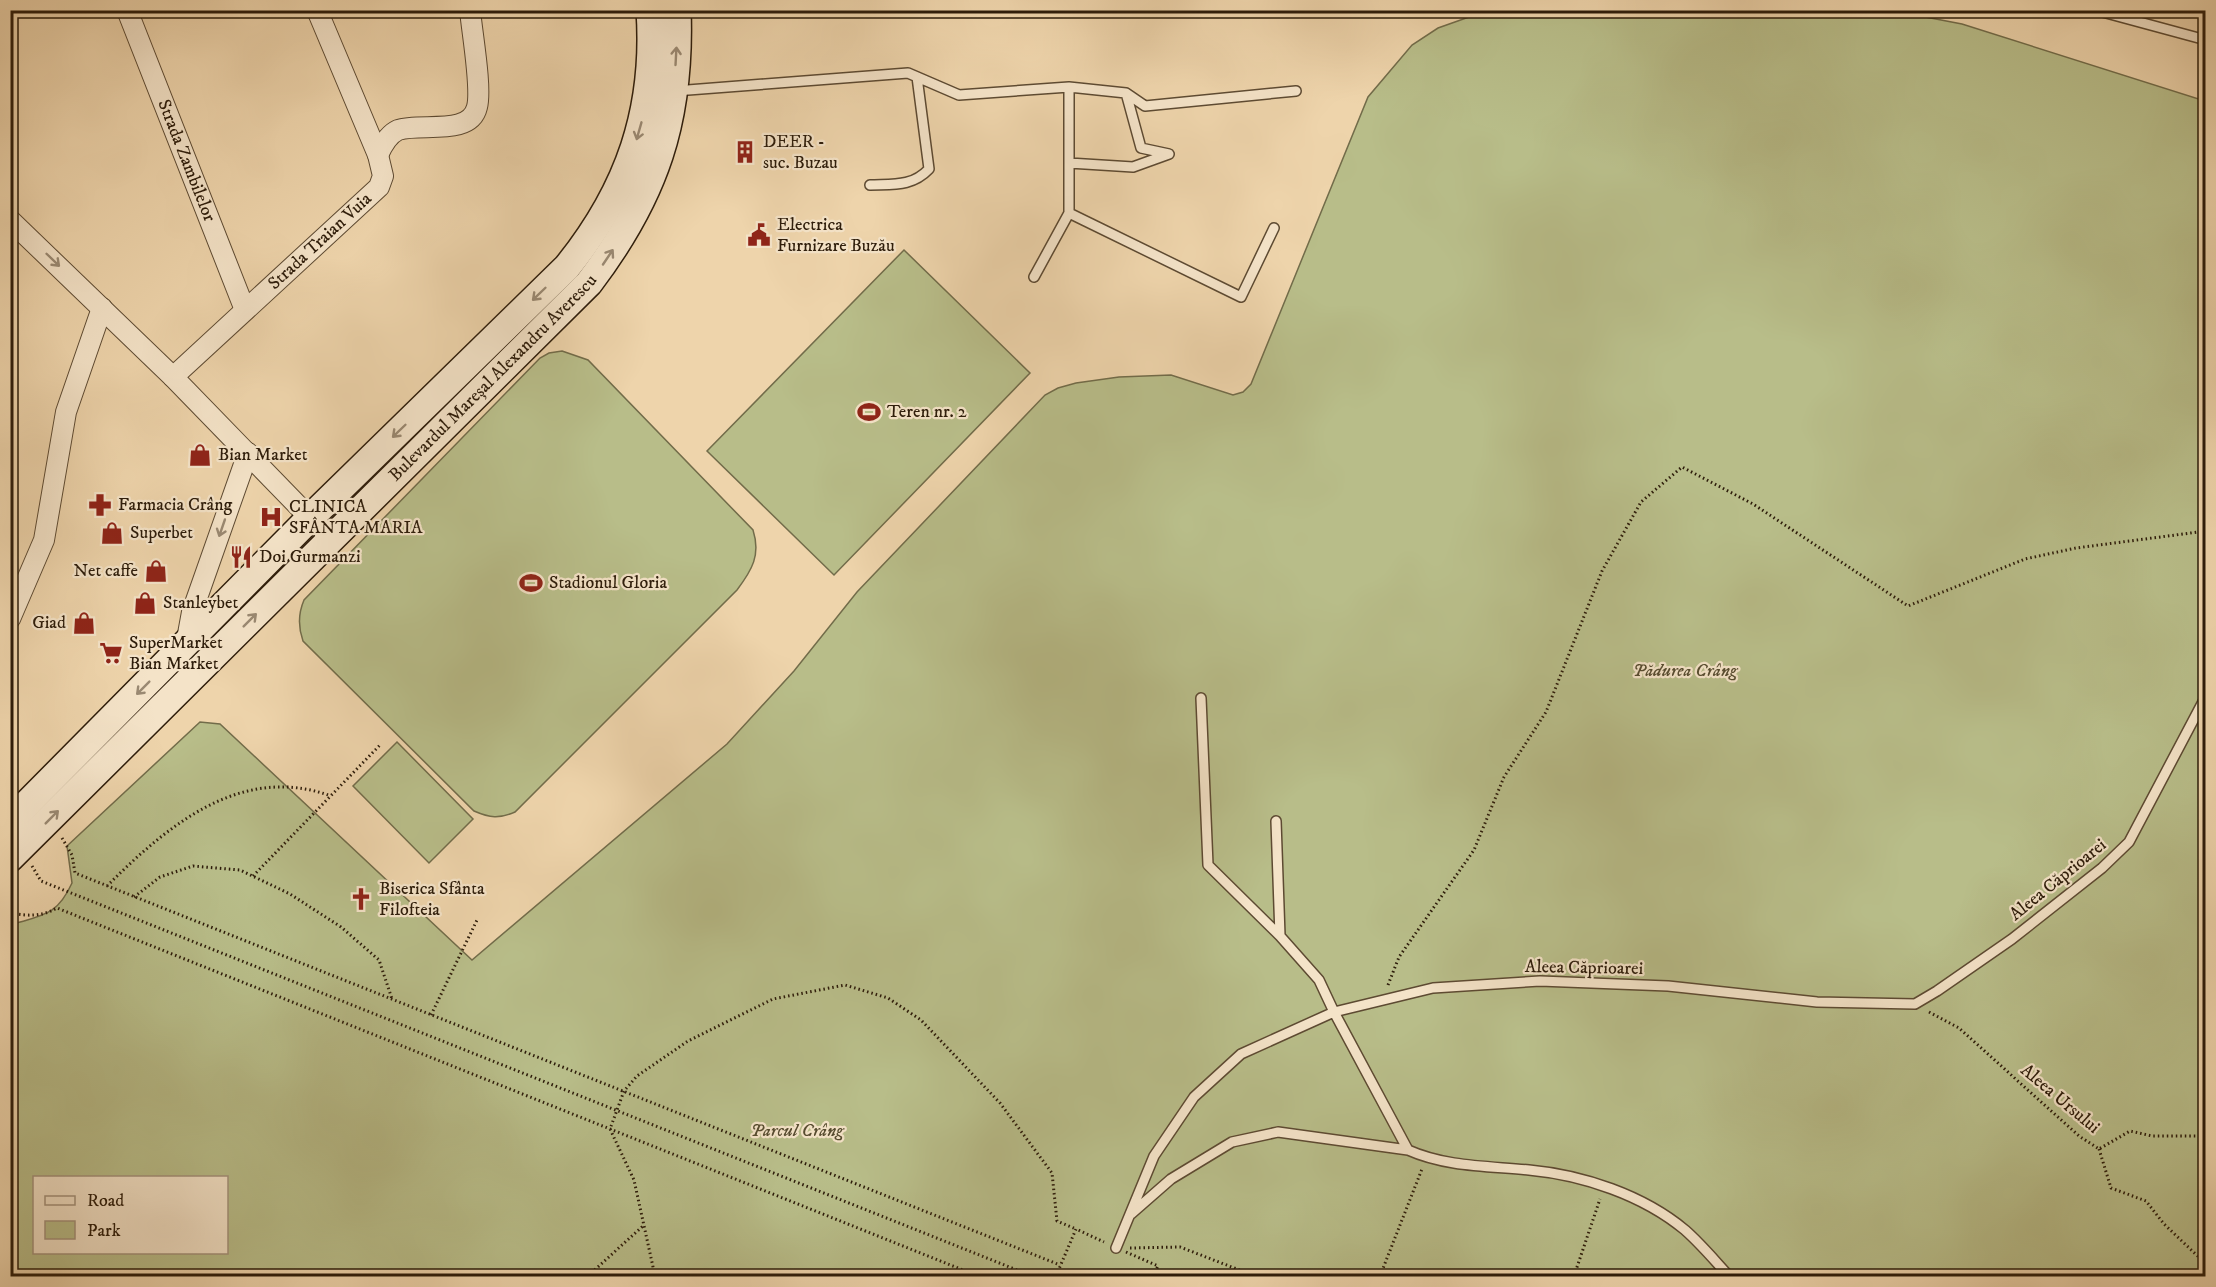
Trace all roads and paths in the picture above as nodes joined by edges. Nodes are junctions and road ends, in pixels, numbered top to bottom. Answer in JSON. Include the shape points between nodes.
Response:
{"nodes":[{"id":1,"x":127,"y":10,"type":"edge"},
{"id":2,"x":317,"y":10,"type":"edge"},
{"id":3,"x":470,"y":10,"type":"edge"},
{"id":4,"x":650,"y":10,"type":"edge"},
{"id":5,"x":677,"y":10,"type":"edge"},
{"id":6,"x":2096,"y":10,"type":"edge"},
{"id":7,"x":2205,"y":40,"type":"edge"},
{"id":8,"x":917,"y":77,"type":"junction"},
{"id":9,"x":1069,"y":87,"type":"junction"},
{"id":10,"x":1296,"y":90,"type":"dead end"},
{"id":11,"x":662,"y":91,"type":"junction"},
{"id":12,"x":1126,"y":93,"type":"junction"},
{"id":13,"x":1145,"y":106,"type":"junction"},
{"id":14,"x":1131,"y":117,"type":"junction"},
{"id":15,"x":1141,"y":148,"type":"junction"},
{"id":16,"x":378,"y":155,"type":"junction"},
{"id":17,"x":1069,"y":163,"type":"junction"},
{"id":18,"x":1133,"y":168,"type":"junction"},
{"id":19,"x":870,"y":186,"type":"dead end"},
{"id":20,"x":1069,"y":213,"type":"junction"},
{"id":21,"x":10,"y":220,"type":"edge"},
{"id":22,"x":1274,"y":228,"type":"dead end"},
{"id":23,"x":1034,"y":277,"type":"dead end"},
{"id":24,"x":102,"y":308,"type":"junction"},
{"id":25,"x":245,"y":310,"type":"junction"},
{"id":26,"x":173,"y":377,"type":"junction"},
{"id":27,"x":248,"y":453,"type":"junction"},
{"id":28,"x":310,"y":518,"type":"junction"},
{"id":29,"x":2205,"y":531,"type":"edge"},
{"id":30,"x":332,"y":537,"type":"junction"},
{"id":31,"x":10,"y":619,"type":"edge"},
{"id":32,"x":186,"y":645,"type":"junction"},
{"id":33,"x":2205,"y":696,"type":"edge"},
{"id":34,"x":1201,"y":698,"type":"dead end"},
{"id":35,"x":381,"y":744,"type":"dead end"},
{"id":36,"x":331,"y":795,"type":"junction"},
{"id":37,"x":49,"y":820,"type":"junction"},
{"id":38,"x":10,"y":821,"type":"edge"},
{"id":39,"x":1276,"y":821,"type":"dead end"},
{"id":40,"x":10,"y":858,"type":"edge"},
{"id":41,"x":253,"y":876,"type":"junction"},
{"id":42,"x":41,"y":881,"type":"dead end"},
{"id":43,"x":107,"y":886,"type":"junction"},
{"id":44,"x":134,"y":897,"type":"junction"},
{"id":45,"x":10,"y":912,"type":"edge"},
{"id":46,"x":478,"y":918,"type":"dead end"},
{"id":47,"x":1280,"y":936,"type":"junction"},
{"id":48,"x":393,"y":999,"type":"junction"},
{"id":49,"x":1381,"y":1001,"type":"junction"},
{"id":50,"x":1914,"y":1004,"type":"junction"},
{"id":51,"x":1334,"y":1012,"type":"junction"},
{"id":52,"x":431,"y":1015,"type":"junction"},
{"id":53,"x":624,"y":1091,"type":"junction"},
{"id":54,"x":617,"y":1110,"type":"junction"},
{"id":55,"x":610,"y":1129,"type":"junction"},
{"id":56,"x":2205,"y":1136,"type":"edge"},
{"id":57,"x":2099,"y":1149,"type":"junction"},
{"id":58,"x":1408,"y":1150,"type":"junction"},
{"id":59,"x":1426,"y":1158,"type":"junction"},
{"id":60,"x":1604,"y":1187,"type":"junction"},
{"id":61,"x":1129,"y":1216,"type":"junction"},
{"id":62,"x":644,"y":1224,"type":"junction"},
{"id":63,"x":1076,"y":1229,"type":"dead end"},
{"id":64,"x":1116,"y":1248,"type":"joint"},
{"id":65,"x":1060,"y":1264,"type":"dead end"},
{"id":66,"x":2205,"y":1264,"type":"edge"},
{"id":67,"x":588,"y":1276,"type":"edge"},
{"id":68,"x":655,"y":1276,"type":"edge"},
{"id":69,"x":978,"y":1276,"type":"edge"},
{"id":70,"x":1032,"y":1276,"type":"edge"},
{"id":71,"x":1255,"y":1276,"type":"edge"},
{"id":72,"x":1380,"y":1276,"type":"edge"},
{"id":73,"x":1574,"y":1276,"type":"edge"},
{"id":74,"x":1729,"y":1276,"type":"edge"}],
"edges":[{"from":1,"to":25,"type":"street","name":"Strada Zambilelor"},
{"from":2,"to":16,"type":"street","name":"Strada Traian Vuia"},
{"from":3,"to":16,"type":"street","via":[[478,90],[473,117],[461,124],[397,130]]},
{"from":4,"to":11,"type":"main road","name":"Bulevardul Mareșal Alexandru Averescu"},
{"from":11,"to":5,"type":"main road","name":"Bulevardul Mareșal Alexandru Averescu","one_way":true},
{"from":6,"to":7,"type":"lane"},
{"from":8,"to":9,"type":"lane","via":[[958,95]]},
{"from":8,"to":11,"type":"lane","via":[[908,73]]},
{"from":8,"to":19,"type":"lane","via":[[929,169],[920,179]]},
{"from":9,"to":12,"type":"lane"},
{"from":9,"to":17,"type":"lane"},
{"from":10,"to":13,"type":"lane"},
{"from":11,"to":28,"type":"main road","name":"Bulevardul Mareșal Alexandru Averescu","one_way":true,"via":[[639,132],[618,190],[567,267]]},
{"from":30,"to":11,"type":"main road","name":"Bulevardul Mareșal Alexandru Averescu","one_way":true,"via":[[589,283],[608,258],[642,200],[665,136],[672,109]]},
{"from":12,"to":13,"type":"lane"},
{"from":12,"to":14,"type":"lane"},
{"from":13,"to":14,"type":"lane"},
{"from":14,"to":15,"type":"lane"},
{"from":15,"to":18,"type":"lane"},
{"from":15,"to":18,"type":"lane","via":[[1169,154]]},
{"from":16,"to":25,"type":"street","name":"Strada Traian Vuia","via":[[383,176],[379,187]]},
{"from":17,"to":18,"type":"lane"},
{"from":17,"to":20,"type":"lane"},
{"from":20,"to":22,"type":"lane","via":[[1241,297]]},
{"from":20,"to":23,"type":"lane"},
{"from":21,"to":24,"type":"street","one_way":true},
{"from":24,"to":26,"type":"street"},
{"from":24,"to":31,"type":"street","via":[[66,412],[44,540]]},
{"from":25,"to":26,"type":"street","name":"Strada Traian Vuia"},
{"from":26,"to":27,"type":"street"},
{"from":27,"to":28,"type":"street"},
{"from":27,"to":32,"type":"street","one_way":true,"via":[[192,612]]},
{"from":28,"to":30,"type":"street"},
{"from":28,"to":32,"type":"main road","name":"Bulevardul Mareșal Alexandru Averescu"},
{"from":29,"to":49,"type":"path","via":[[2076,548],[2025,559],[1908,606],[1753,504],[1682,467],[1641,502],[1607,561],[1546,712],[1504,777],[1474,850],[1399,957]]},
{"from":37,"to":30,"type":"main road","name":"Bulevardul Mareșal Alexandru Averescu","one_way":true},
{"from":32,"to":38,"type":"main road","name":"Bulevardul Mareșal Alexandru Averescu","one_way":true},
{"from":33,"to":50,"type":"lane","name":"Aleea Căprioarei","via":[[2129,842],[2012,939]]},
{"from":34,"to":47,"type":"lane","via":[[1208,865]]},
{"from":35,"to":36,"type":"path"},
{"from":36,"to":41,"type":"path"},
{"from":36,"to":43,"type":"path","via":[[313,789],[268,786],[226,797],[176,825]]},
{"from":37,"to":40,"type":"main road","name":"Bulevardul Mareșal Alexandru Averescu"},
{"from":37,"to":43,"type":"path","via":[[72,855],[75,873]]},
{"from":39,"to":47,"type":"lane"},
{"from":41,"to":44,"type":"path","via":[[240,870],[193,866],[160,877]]},
{"from":41,"to":48,"type":"path","via":[[290,894],[349,934],[379,960]]},
{"from":42,"to":54,"type":"path"},
{"from":43,"to":44,"type":"path"},
{"from":44,"to":48,"type":"path"},
{"from":45,"to":55,"type":"path","via":[[28,916],[47,914],[57,908]]},
{"from":46,"to":52,"type":"path"},
{"from":47,"to":51,"type":"lane","via":[[1319,980]]},
{"from":48,"to":52,"type":"path"},
{"from":49,"to":50,"type":"lane","name":"Aleea Căprioarei","via":[[1433,988],[1540,981],[1668,986],[1818,1002]]},
{"from":49,"to":51,"type":"lane","name":"Aleea Căprioarei"},
{"from":50,"to":57,"type":"path","name":"Aleea Ursului","via":[[1959,1028],[2079,1136]]},
{"from":51,"to":58,"type":"lane"},
{"from":51,"to":61,"type":"lane","name":"Aleea Căprioarei","via":[[1241,1054],[1194,1097],[1154,1156]]},
{"from":52,"to":53,"type":"path"},
{"from":53,"to":54,"type":"path"},
{"from":53,"to":63,"type":"path","via":[[637,1076],[688,1041],[773,999],[845,985],[888,998],[921,1020],[1000,1103],[1052,1173],[1057,1221]]},
{"from":53,"to":65,"type":"path"},
{"from":54,"to":55,"type":"path"},
{"from":54,"to":70,"type":"path"},
{"from":55,"to":62,"type":"path","via":[[634,1180]]},
{"from":55,"to":69,"type":"path"},
{"from":56,"to":57,"type":"path","name":"Aleea Ursului","via":[[2152,1136],[2130,1131]]},
{"from":57,"to":66,"type":"path","via":[[2111,1188],[2146,1201]]},
{"from":58,"to":59,"type":"lane"},
{"from":58,"to":61,"type":"lane","via":[[1278,1132],[1232,1142],[1171,1179]]},
{"from":59,"to":60,"type":"lane","via":[[1558,1173]]},
{"from":59,"to":72,"type":"path"},
{"from":60,"to":73,"type":"path"},
{"from":60,"to":74,"type":"lane","via":[[1644,1203],[1684,1230]]},
{"from":61,"to":64,"type":"lane","name":"Aleea Căprioarei"},
{"from":62,"to":67,"type":"path"},
{"from":62,"to":68,"type":"path"},
{"from":64,"to":71,"type":"path","via":[[1180,1247]]}]}
